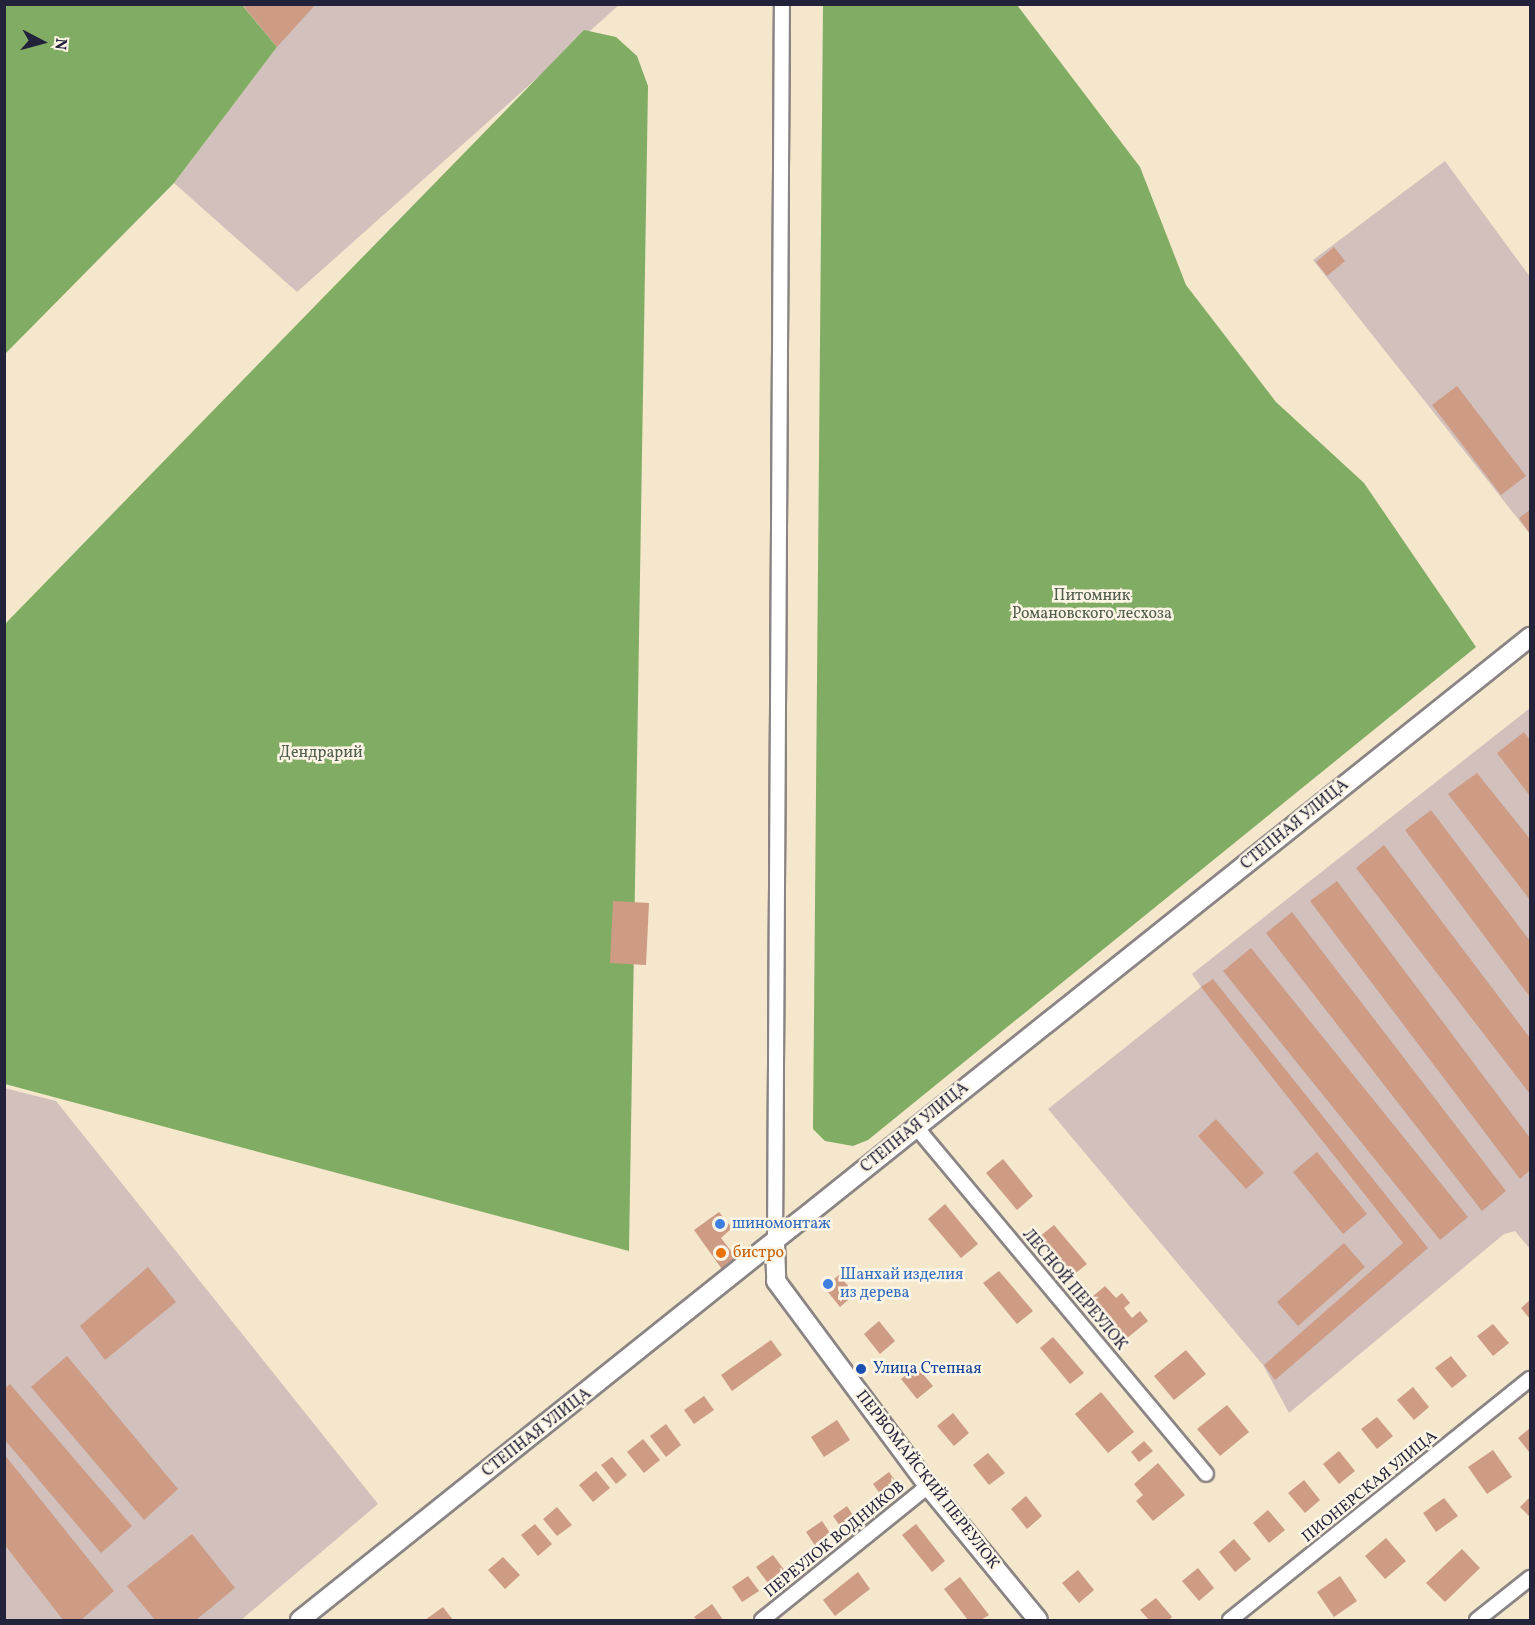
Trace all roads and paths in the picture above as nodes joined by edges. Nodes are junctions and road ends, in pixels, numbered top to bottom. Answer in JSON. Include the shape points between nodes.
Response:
{"nodes":[{"id":1,"x":782,"y":4,"type":"edge"},
{"id":2,"x":1530,"y":636,"type":"edge"},
{"id":3,"x":916,"y":1127,"type":"junction"},
{"id":4,"x":775,"y":1244,"type":"junction"},
{"id":5,"x":1530,"y":1379,"type":"edge"},
{"id":6,"x":1206,"y":1474,"type":"dead end"},
{"id":7,"x":928,"y":1486,"type":"junction"},
{"id":8,"x":1530,"y":1578,"type":"edge"},
{"id":9,"x":300,"y":1620,"type":"edge"},
{"id":10,"x":762,"y":1620,"type":"edge"},
{"id":11,"x":1038,"y":1620,"type":"edge"},
{"id":12,"x":1230,"y":1620,"type":"edge"},
{"id":13,"x":1477,"y":1620,"type":"edge"}],
"edges":[{"from":1,"to":4,"type":"street"},
{"from":2,"to":3,"type":"main road","name":"СТЕПНАЯ УЛИЦА"},
{"from":3,"to":4,"type":"main road","name":"СТЕПНАЯ УЛИЦА"},
{"from":3,"to":6,"type":"street","name":"ЛЕСНОЙ ПЕРЕУЛОК"},
{"from":4,"to":7,"type":"main road","name":"ПЕРВОМАЙСКИЙ ПЕРЕУЛОК","via":[[776,1281]]},
{"from":4,"to":9,"type":"main road","name":"СТЕПНАЯ УЛИЦА"},
{"from":5,"to":12,"type":"street","name":"ПИОНЕРСКАЯ УЛИЦА"},
{"from":7,"to":10,"type":"street","name":"ПЕРЕУЛОК ВОДНИКОВ"},
{"from":7,"to":11,"type":"main road","name":"ПЕРВОМАЙСКИЙ ПЕРЕУЛОК"},
{"from":8,"to":13,"type":"street"}]}
